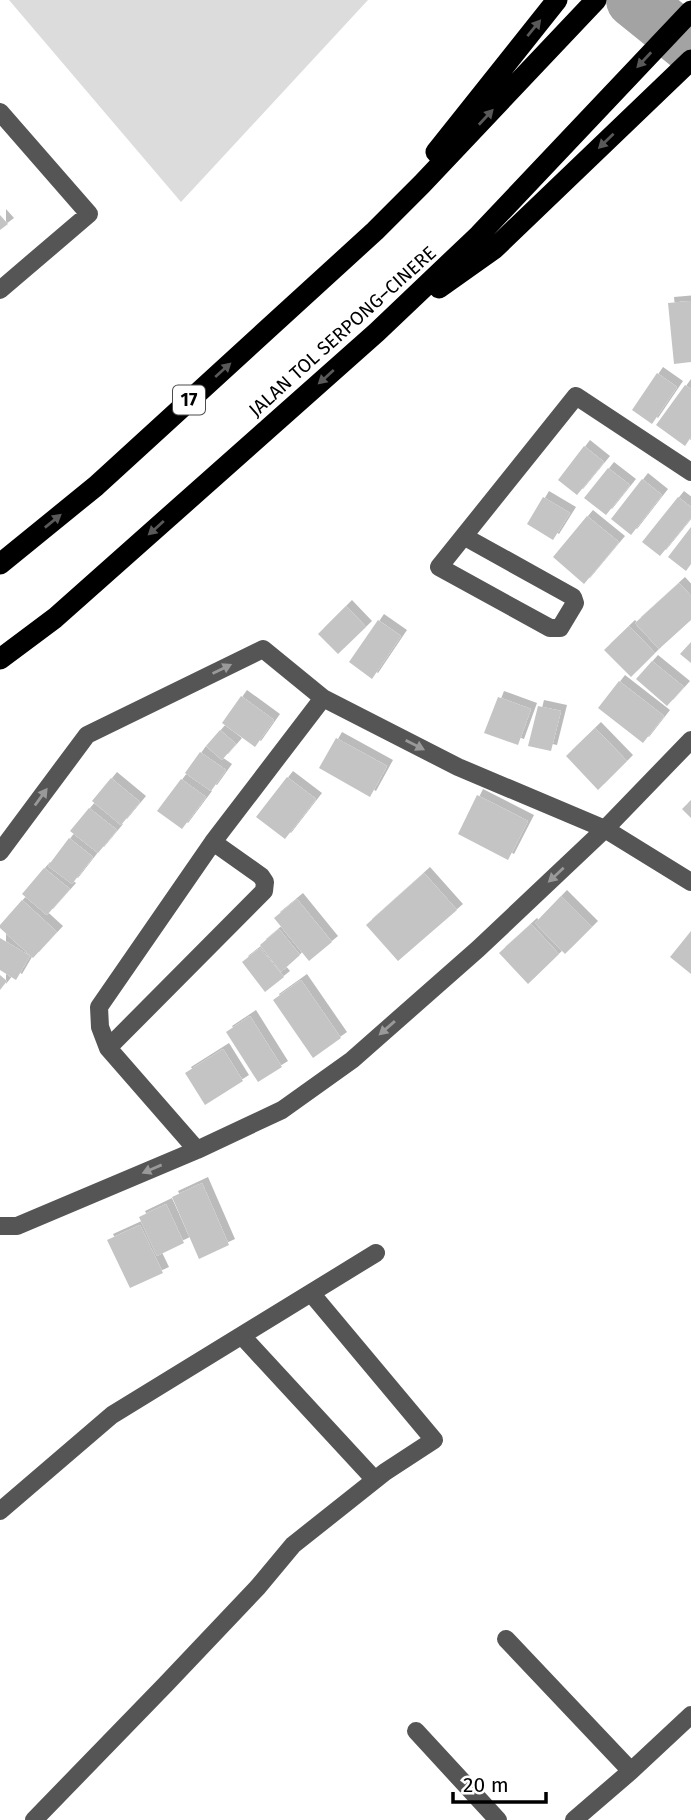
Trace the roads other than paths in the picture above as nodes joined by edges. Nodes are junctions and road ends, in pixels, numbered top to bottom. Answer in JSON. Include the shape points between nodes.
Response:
{"nodes":[{"id":1,"x":557,"y":0,"type":"edge"},
{"id":2,"x":596,"y":0,"type":"edge"},
{"id":3,"x":691,"y":11,"type":"edge"},
{"id":4,"x":691,"y":60,"type":"edge"},
{"id":5,"x":0,"y":112,"type":"edge"},
{"id":6,"x":419,"y":181,"type":"junction"},
{"id":7,"x":486,"y":242,"type":"junction"},
{"id":8,"x":0,"y":290,"type":"edge"},
{"id":9,"x":691,"y":472,"type":"edge"},
{"id":10,"x":465,"y":537,"type":"junction"},
{"id":11,"x":0,"y":564,"type":"edge"},
{"id":12,"x":0,"y":659,"type":"edge"},
{"id":13,"x":323,"y":698,"type":"junction"},
{"id":14,"x":691,"y":740,"type":"edge"},
{"id":15,"x":606,"y":829,"type":"junction"},
{"id":16,"x":213,"y":842,"type":"junction"},
{"id":17,"x":0,"y":852,"type":"edge"},
{"id":18,"x":691,"y":882,"type":"edge"},
{"id":19,"x":108,"y":1048,"type":"junction"},
{"id":20,"x":197,"y":1150,"type":"junction"},
{"id":21,"x":0,"y":1226,"type":"edge"},
{"id":22,"x":376,"y":1253,"type":"dead end"},
{"id":23,"x":312,"y":1293,"type":"junction"},
{"id":24,"x":242,"y":1336,"type":"junction"},
{"id":25,"x":375,"y":1480,"type":"junction"},
{"id":26,"x":0,"y":1511,"type":"edge"},
{"id":27,"x":506,"y":1639,"type":"dead end"},
{"id":28,"x":691,"y":1715,"type":"edge"},
{"id":29,"x":416,"y":1731,"type":"dead end"},
{"id":30,"x":632,"y":1770,"type":"junction"},
{"id":31,"x":34,"y":1820,"type":"edge"},
{"id":32,"x":498,"y":1820,"type":"edge"},
{"id":33,"x":574,"y":1820,"type":"edge"}],
"edges":[{"from":6,"to":1,"type":"highway","one_way":true},
{"from":6,"to":2,"type":"highway","number":"17","one_way":true},
{"from":3,"to":7,"type":"highway","name":"JALAN TOL SERPONG–CINERE","one_way":true},
{"from":4,"to":7,"type":"highway","one_way":true},
{"from":5,"to":8,"type":"street","via":[[89,214]]},
{"from":11,"to":6,"type":"highway","number":"17","one_way":true,"via":[[96,486],[374,231]]},
{"from":7,"to":12,"type":"highway","name":"JALAN TOL SERPONG–CINERE","one_way":true,"via":[[377,332],[55,618]]},
{"from":9,"to":10,"type":"street","via":[[576,396]]},
{"from":10,"to":10,"type":"street","via":[[573,597],[575,603],[560,628],[550,628],[439,567]]},
{"from":13,"to":15,"type":"street","one_way":true,"via":[[458,767]]},
{"from":13,"to":16,"type":"street"},
{"from":17,"to":13,"type":"street","one_way":true,"via":[[87,735],[263,649]]},
{"from":14,"to":15,"type":"street"},
{"from":15,"to":18,"type":"street"},
{"from":15,"to":20,"type":"street","one_way":true,"via":[[352,1059],[282,1110]]},
{"from":16,"to":19,"type":"street","via":[[99,1007]]},
{"from":16,"to":19,"type":"street","via":[[261,876],[264,891]]},
{"from":19,"to":20,"type":"street"},
{"from":20,"to":21,"type":"street","one_way":true,"via":[[16,1226]]},
{"from":22,"to":23,"type":"street"},
{"from":23,"to":24,"type":"street"},
{"from":23,"to":25,"type":"street","via":[[434,1440]]},
{"from":24,"to":25,"type":"street"},
{"from":24,"to":26,"type":"street","via":[[112,1415]]},
{"from":25,"to":31,"type":"street","via":[[293,1545],[185,1665]]},
{"from":27,"to":30,"type":"street"},
{"from":28,"to":30,"type":"street"},
{"from":29,"to":32,"type":"street"},
{"from":30,"to":33,"type":"street"}]}
